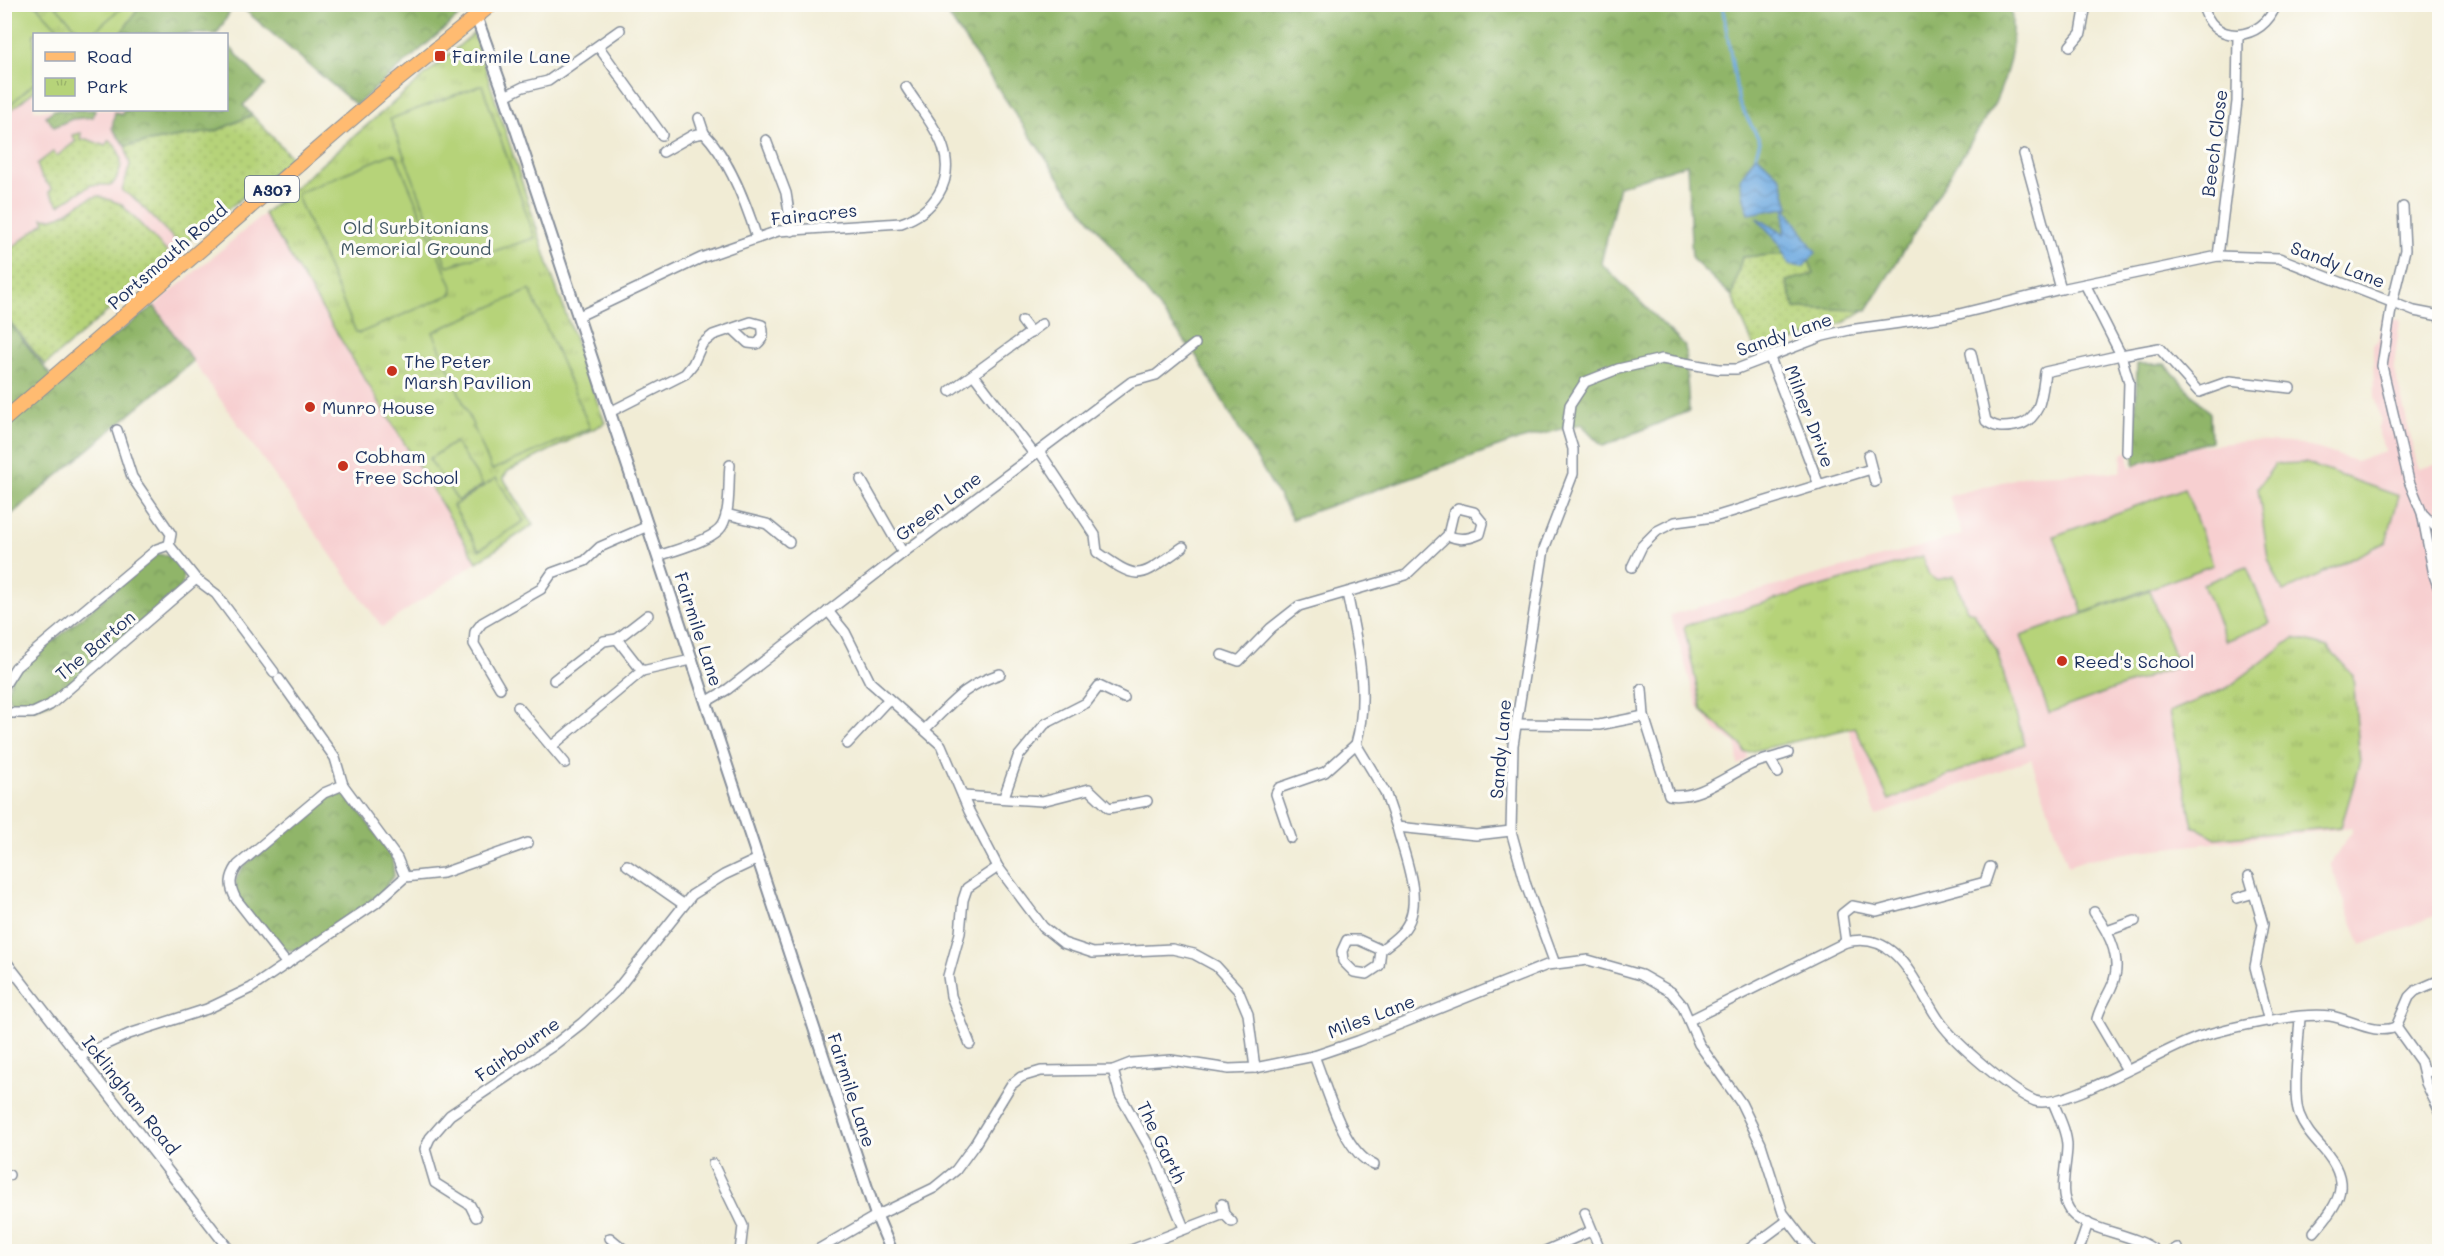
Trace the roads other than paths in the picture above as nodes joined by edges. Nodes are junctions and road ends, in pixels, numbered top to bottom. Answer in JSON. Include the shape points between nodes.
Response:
{"nodes":[{"id":1,"x":492,"y":4,"type":"edge"},
{"id":2,"x":2086,"y":4,"type":"edge"},
{"id":3,"x":2203,"y":4,"type":"edge"},
{"id":4,"x":2276,"y":4,"type":"edge"},
{"id":5,"x":476,"y":15,"type":"junction"},
{"id":6,"x":620,"y":30,"type":"dead end"},
{"id":7,"x":2238,"y":35,"type":"junction"},
{"id":8,"x":598,"y":46,"type":"junction"},
{"id":9,"x":2070,"y":46,"type":"dead end"},
{"id":10,"x":906,"y":87,"type":"dead end"},
{"id":11,"x":505,"y":96,"type":"junction"},
{"id":12,"x":699,"y":118,"type":"dead end"},
{"id":13,"x":705,"y":133,"type":"junction"},
{"id":14,"x":662,"y":135,"type":"dead end"},
{"id":15,"x":766,"y":140,"type":"dead end"},
{"id":16,"x":663,"y":152,"type":"dead end"},
{"id":17,"x":2024,"y":154,"type":"dead end"},
{"id":18,"x":2403,"y":207,"type":"dead end"},
{"id":19,"x":792,"y":231,"type":"junction"},
{"id":20,"x":757,"y":238,"type":"junction"},
{"id":21,"x":2218,"y":256,"type":"junction"},
{"id":22,"x":2085,"y":284,"type":"junction"},
{"id":23,"x":2061,"y":289,"type":"junction"},
{"id":24,"x":2392,"y":303,"type":"junction"},
{"id":25,"x":579,"y":316,"type":"junction"},
{"id":26,"x":2439,"y":316,"type":"edge"},
{"id":27,"x":1022,"y":321,"type":"dead end"},
{"id":28,"x":1042,"y":324,"type":"dead end"},
{"id":29,"x":734,"y":330,"type":"dead end"},
{"id":30,"x":1030,"y":333,"type":"junction"},
{"id":31,"x":1195,"y":345,"type":"dead end"},
{"id":32,"x":1971,"y":352,"type":"dead end"},
{"id":33,"x":2121,"y":355,"type":"junction"},
{"id":34,"x":1770,"y":358,"type":"junction"},
{"id":35,"x":974,"y":375,"type":"junction"},
{"id":36,"x":2290,"y":388,"type":"dead end"},
{"id":37,"x":950,"y":391,"type":"dead end"},
{"id":38,"x":610,"y":412,"type":"junction"},
{"id":39,"x":4,"y":420,"type":"edge"},
{"id":40,"x":117,"y":430,"type":"dead end"},
{"id":41,"x":1036,"y":452,"type":"junction"},
{"id":42,"x":2127,"y":452,"type":"dead end"},
{"id":43,"x":1868,"y":455,"type":"dead end"},
{"id":44,"x":730,"y":465,"type":"dead end"},
{"id":45,"x":1871,"y":469,"type":"junction"},
{"id":46,"x":861,"y":480,"type":"dead end"},
{"id":47,"x":1875,"y":482,"type":"dead end"},
{"id":48,"x":1819,"y":485,"type":"junction"},
{"id":49,"x":2422,"y":513,"type":"junction"},
{"id":50,"x":726,"y":514,"type":"junction"},
{"id":51,"x":648,"y":526,"type":"junction"},
{"id":52,"x":2439,"y":532,"type":"edge"},
{"id":53,"x":1448,"y":535,"type":"dead end"},
{"id":54,"x":789,"y":542,"type":"dead end"},
{"id":55,"x":169,"y":545,"type":"junction"},
{"id":56,"x":1183,"y":547,"type":"dead end"},
{"id":57,"x":903,"y":553,"type":"junction"},
{"id":58,"x":658,"y":556,"type":"junction"},
{"id":59,"x":1632,"y":567,"type":"dead end"},
{"id":60,"x":196,"y":579,"type":"junction"},
{"id":61,"x":2439,"y":592,"type":"edge"},
{"id":62,"x":1347,"y":593,"type":"junction"},
{"id":63,"x":828,"y":611,"type":"junction"},
{"id":64,"x":648,"y":615,"type":"dead end"},
{"id":65,"x":617,"y":639,"type":"junction"},
{"id":66,"x":1222,"y":656,"type":"dead end"},
{"id":67,"x":691,"y":660,"type":"junction"},
{"id":68,"x":642,"y":671,"type":"junction"},
{"id":69,"x":1000,"y":674,"type":"dead end"},
{"id":70,"x":554,"y":680,"type":"dead end"},
{"id":71,"x":4,"y":686,"type":"edge"},
{"id":72,"x":500,"y":688,"type":"dead end"},
{"id":73,"x":1642,"y":689,"type":"dead end"},
{"id":74,"x":1124,"y":698,"type":"dead end"},
{"id":75,"x":888,"y":700,"type":"junction"},
{"id":76,"x":706,"y":702,"type":"junction"},
{"id":77,"x":518,"y":707,"type":"dead end"},
{"id":78,"x":4,"y":713,"type":"edge"},
{"id":79,"x":1644,"y":716,"type":"junction"},
{"id":80,"x":1516,"y":724,"type":"junction"},
{"id":81,"x":925,"y":729,"type":"junction"},
{"id":82,"x":847,"y":744,"type":"dead end"},
{"id":83,"x":1356,"y":744,"type":"junction"},
{"id":84,"x":552,"y":746,"type":"junction"},
{"id":85,"x":1788,"y":753,"type":"dead end"},
{"id":86,"x":1770,"y":759,"type":"junction"},
{"id":87,"x":565,"y":763,"type":"dead end"},
{"id":88,"x":1778,"y":773,"type":"dead end"},
{"id":89,"x":343,"y":785,"type":"junction"},
{"id":90,"x":963,"y":796,"type":"junction"},
{"id":91,"x":1004,"y":797,"type":"junction"},
{"id":92,"x":1147,"y":801,"type":"dead end"},
{"id":93,"x":1397,"y":827,"type":"junction"},
{"id":94,"x":1511,"y":831,"type":"junction"},
{"id":95,"x":1291,"y":838,"type":"dead end"},
{"id":96,"x":528,"y":843,"type":"dead end"},
{"id":97,"x":758,"y":860,"type":"junction"},
{"id":98,"x":627,"y":865,"type":"dead end"},
{"id":99,"x":998,"y":867,"type":"junction"},
{"id":100,"x":1990,"y":867,"type":"dead end"},
{"id":101,"x":2249,"y":876,"type":"dead end"},
{"id":102,"x":405,"y":877,"type":"junction"},
{"id":103,"x":2254,"y":893,"type":"junction"},
{"id":104,"x":2237,"y":898,"type":"dead end"},
{"id":105,"x":683,"y":904,"type":"junction"},
{"id":106,"x":2094,"y":912,"type":"dead end"},
{"id":107,"x":2134,"y":921,"type":"dead end"},
{"id":108,"x":2107,"y":932,"type":"junction"},
{"id":109,"x":1846,"y":942,"type":"junction"},
{"id":110,"x":1380,"y":950,"type":"junction"},
{"id":111,"x":4,"y":959,"type":"edge"},
{"id":112,"x":287,"y":964,"type":"junction"},
{"id":113,"x":1555,"y":964,"type":"junction"},
{"id":114,"x":2439,"y":980,"type":"edge"},
{"id":115,"x":2300,"y":1017,"type":"junction"},
{"id":116,"x":1690,"y":1020,"type":"junction"},
{"id":117,"x":2269,"y":1022,"type":"junction"},
{"id":118,"x":2396,"y":1027,"type":"junction"},
{"id":119,"x":970,"y":1044,"type":"dead end"},
{"id":120,"x":81,"y":1056,"type":"junction"},
{"id":121,"x":1314,"y":1056,"type":"junction"},
{"id":122,"x":1255,"y":1068,"type":"junction"},
{"id":123,"x":2439,"y":1068,"type":"edge"},
{"id":124,"x":1113,"y":1070,"type":"junction"},
{"id":125,"x":2127,"y":1070,"type":"junction"},
{"id":126,"x":2424,"y":1073,"type":"junction"},
{"id":127,"x":2053,"y":1102,"type":"junction"},
{"id":128,"x":2439,"y":1112,"type":"edge"},
{"id":129,"x":713,"y":1164,"type":"dead end"},
{"id":130,"x":1374,"y":1165,"type":"dead end"},
{"id":131,"x":1585,"y":1213,"type":"dead end"},
{"id":132,"x":876,"y":1216,"type":"junction"},
{"id":133,"x":476,"y":1217,"type":"dead end"},
{"id":134,"x":1788,"y":1220,"type":"junction"},
{"id":135,"x":1232,"y":1222,"type":"dead end"},
{"id":136,"x":2088,"y":1223,"type":"junction"},
{"id":137,"x":1184,"y":1228,"type":"junction"},
{"id":138,"x":1591,"y":1231,"type":"junction"},
{"id":139,"x":2314,"y":1232,"type":"dead end"},
{"id":140,"x":610,"y":1238,"type":"dead end"},
{"id":141,"x":1599,"y":1247,"type":"dead end"},
{"id":142,"x":1136,"y":1250,"type":"edge"},
{"id":143,"x":231,"y":1251,"type":"edge"},
{"id":144,"x":627,"y":1251,"type":"edge"},
{"id":145,"x":740,"y":1251,"type":"edge"},
{"id":146,"x":814,"y":1251,"type":"edge"},
{"id":147,"x":892,"y":1251,"type":"edge"},
{"id":148,"x":1126,"y":1251,"type":"edge"},
{"id":149,"x":1543,"y":1251,"type":"edge"},
{"id":150,"x":1745,"y":1251,"type":"edge"},
{"id":151,"x":1813,"y":1251,"type":"edge"},
{"id":152,"x":2078,"y":1251,"type":"edge"},
{"id":153,"x":2157,"y":1251,"type":"edge"}],
"edges":[{"from":1,"to":5,"type":"main road","name":"Portsmouth Road","number":"A307"},
{"from":2,"to":9,"type":"street","via":[[2081,33]]},
{"from":3,"to":7,"type":"street","via":[[2208,19],[2217,28]]},
{"from":4,"to":7,"type":"street","via":[[2268,21],[2253,33]]},
{"from":5,"to":11,"type":"street","name":"Fairmile Lane"},
{"from":5,"to":39,"type":"main road","name":"Portsmouth Road","number":"A307"},
{"from":6,"to":8,"type":"street"},
{"from":7,"to":21,"type":"street","name":"Beech Close","via":[[2239,74]]},
{"from":8,"to":11,"type":"street","via":[[548,81]]},
{"from":8,"to":14,"type":"street"},
{"from":10,"to":19,"type":"street","name":"Fairacres","via":[[943,146],[946,166],[933,206],[901,223]]},
{"from":11,"to":25,"type":"street","name":"Fairmile Lane"},
{"from":12,"to":13,"type":"street"},
{"from":13,"to":16,"type":"street","via":[[693,135]]},
{"from":13,"to":20,"type":"street","via":[[716,145]]},
{"from":15,"to":19,"type":"street","via":[[786,193]]},
{"from":17,"to":23,"type":"street"},
{"from":18,"to":24,"type":"street","via":[[2405,250]]},
{"from":19,"to":20,"type":"street","name":"Fairacres"},
{"from":20,"to":25,"type":"street","name":"Fairacres","via":[[701,258]]},
{"from":21,"to":22,"type":"street","name":"Sandy Lane"},
{"from":21,"to":24,"type":"street","name":"Sandy Lane","via":[[2279,258]]},
{"from":22,"to":23,"type":"street","name":"Sandy Lane"},
{"from":22,"to":33,"type":"street"},
{"from":23,"to":34,"type":"street","name":"Sandy Lane","via":[[1951,316],[1823,336]]},
{"from":24,"to":26,"type":"street","name":"Sandy Lane"},
{"from":24,"to":49,"type":"street","via":[[2382,366],[2409,481]]},
{"from":25,"to":38,"type":"street","name":"Fairmile Lane"},
{"from":27,"to":30,"type":"street"},
{"from":28,"to":30,"type":"street"},
{"from":29,"to":38,"type":"street","via":[[713,336],[702,345],[686,374]]},
{"from":30,"to":35,"type":"street"},
{"from":31,"to":41,"type":"street","name":"Green Lane","via":[[1156,375],[1131,382]]},
{"from":32,"to":33,"type":"street","via":[[1986,421],[2001,428],[2032,419],[2041,401],[2045,372]]},
{"from":33,"to":36,"type":"street","via":[[2159,348],[2199,392],[2230,381]]},
{"from":33,"to":42,"type":"street","via":[[2129,382]]},
{"from":34,"to":48,"type":"street","name":"Milner Drive"},
{"from":34,"to":80,"type":"street","name":"Sandy Lane","via":[[1737,369],[1719,369],[1662,358],[1585,381],[1570,405],[1567,429],[1573,449],[1573,474],[1544,549]]},
{"from":35,"to":37,"type":"street"},
{"from":35,"to":41,"type":"street"},
{"from":38,"to":51,"type":"street","name":"Fairmile Lane"},
{"from":40,"to":55,"type":"street","via":[[132,477],[171,534]]},
{"from":41,"to":56,"type":"street","via":[[1095,535],[1096,552],[1122,571],[1144,572]]},
{"from":41,"to":57,"type":"street","name":"Green Lane"},
{"from":43,"to":45,"type":"street"},
{"from":44,"to":50,"type":"street"},
{"from":45,"to":47,"type":"street"},
{"from":45,"to":48,"type":"street","name":"Milner Drive"},
{"from":46,"to":57,"type":"street"},
{"from":48,"to":59,"type":"street","name":"Milner Drive","via":[[1714,517],[1675,522],[1657,531],[1642,546]]},
{"from":49,"to":52,"type":"street"},
{"from":49,"to":61,"type":"street"},
{"from":50,"to":54,"type":"street","via":[[767,525]]},
{"from":50,"to":58,"type":"street","via":[[721,528],[713,535]]},
{"from":51,"to":58,"type":"street","name":"Fairmile Lane"},
{"from":51,"to":72,"type":"street","via":[[600,547],[585,561],[552,573],[541,589],[482,623],[475,632],[474,644]]},
{"from":53,"to":62,"type":"street","via":[[1406,575]]},
{"from":55,"to":60,"type":"street"},
{"from":55,"to":71,"type":"street","name":"The Barton","via":[[149,555],[16,667]]},
{"from":57,"to":63,"type":"street","name":"Green Lane"},
{"from":58,"to":67,"type":"street","name":"Fairmile Lane"},
{"from":60,"to":78,"type":"street","name":"The Barton","via":[[50,705],[33,713]]},
{"from":60,"to":89,"type":"street","via":[[216,594],[276,675],[335,758]]},
{"from":62,"to":66,"type":"street","via":[[1313,600],[1291,611],[1239,661]]},
{"from":62,"to":83,"type":"street","via":[[1363,691],[1362,724]]},
{"from":63,"to":75,"type":"street","via":[[845,632],[870,682]]},
{"from":63,"to":76,"type":"street","name":"Green Lane"},
{"from":64,"to":65,"type":"street"},
{"from":65,"to":68,"type":"street"},
{"from":65,"to":70,"type":"street","via":[[604,641]]},
{"from":67,"to":68,"type":"street"},
{"from":67,"to":76,"type":"street","name":"Fairmile Lane"},
{"from":68,"to":84,"type":"street"},
{"from":69,"to":81,"type":"street","via":[[962,691]]},
{"from":73,"to":79,"type":"street"},
{"from":74,"to":91,"type":"street","via":[[1099,686],[1086,703],[1045,724],[1018,757]]},
{"from":75,"to":81,"type":"street"},
{"from":75,"to":82,"type":"street"},
{"from":76,"to":97,"type":"street","name":"Fairmile Lane"},
{"from":77,"to":84,"type":"street"},
{"from":79,"to":80,"type":"street","via":[[1599,725]]},
{"from":79,"to":86,"type":"street","via":[[1669,795],[1679,796],[1718,783]]},
{"from":80,"to":94,"type":"street","name":"Sandy Lane"},
{"from":81,"to":90,"type":"street","via":[[941,745]]},
{"from":83,"to":93,"type":"street","via":[[1385,792]]},
{"from":83,"to":95,"type":"street","via":[[1325,772],[1279,788],[1276,794]]},
{"from":84,"to":87,"type":"street"},
{"from":85,"to":86,"type":"street"},
{"from":86,"to":88,"type":"street"},
{"from":89,"to":102,"type":"street","via":[[397,858]]},
{"from":89,"to":112,"type":"street","via":[[324,793],[232,874],[232,891],[237,900]]},
{"from":90,"to":91,"type":"street"},
{"from":90,"to":99,"type":"street"},
{"from":91,"to":92,"type":"street","via":[[1042,801],[1089,789],[1109,808]]},
{"from":93,"to":94,"type":"street","via":[[1476,835]]},
{"from":93,"to":110,"type":"street","via":[[1413,894],[1413,913],[1404,931]]},
{"from":94,"to":113,"type":"street","name":"Sandy Lane"},
{"from":96,"to":102,"type":"street","via":[[442,873]]},
{"from":97,"to":105,"type":"street","name":"Fairbourne","via":[[724,875]]},
{"from":97,"to":132,"type":"street","name":"Fairmile Lane"},
{"from":98,"to":105,"type":"street"},
{"from":99,"to":119,"type":"street","via":[[967,888],[948,976],[951,996]]},
{"from":99,"to":122,"type":"street","via":[[1043,927],[1063,943],[1093,953],[1173,949],[1194,954],[1216,966],[1238,990],[1248,1014]]},
{"from":100,"to":109,"type":"street","via":[[1985,882],[1877,910],[1852,906],[1842,914]]},
{"from":101,"to":103,"type":"street"},
{"from":102,"to":112,"type":"street","via":[[376,903]]},
{"from":103,"to":104,"type":"street"},
{"from":103,"to":117,"type":"street","via":[[2263,930],[2255,968]]},
{"from":105,"to":133,"type":"street","name":"Fairbourne","via":[[643,958],[582,1023],[450,1115],[430,1138],[425,1149],[435,1183],[470,1205]]},
{"from":106,"to":108,"type":"street"},
{"from":107,"to":108,"type":"street"},
{"from":108,"to":125,"type":"street","via":[[2114,946],[2117,969],[2097,1019]]},
{"from":109,"to":116,"type":"street"},
{"from":109,"to":127,"type":"street","via":[[1862,938],[1889,948],[1941,1024],[1969,1052],[2032,1099]]},
{"from":110,"to":110,"type":"street","via":[[1379,966],[1367,974],[1354,972],[1343,961],[1347,940],[1359,940]]},
{"from":111,"to":120,"type":"street","name":"Icklingham Road"},
{"from":112,"to":120,"type":"street","via":[[251,988],[207,1009],[129,1034]]},
{"from":113,"to":116,"type":"street","name":"Miles Lane","via":[[1588,960],[1641,975],[1671,992]]},
{"from":113,"to":121,"type":"street","name":"Miles Lane"},
{"from":114,"to":118,"type":"street","via":[[2409,997]]},
{"from":115,"to":117,"type":"street"},
{"from":115,"to":118,"type":"street","via":[[2330,1016],[2385,1030]]},
{"from":115,"to":139,"type":"street","via":[[2298,1113],[2339,1173],[2341,1187],[2337,1203]]},
{"from":116,"to":134,"type":"street","name":"Miles Lane","via":[[1699,1044],[1741,1103],[1761,1144]]},
{"from":117,"to":125,"type":"street","via":[[2199,1037]]},
{"from":118,"to":126,"type":"street","via":[[2421,1062]]},
{"from":120,"to":143,"type":"street","name":"Icklingham Road"},
{"from":121,"to":122,"type":"street","name":"Miles Lane"},
{"from":121,"to":130,"type":"street","via":[[1341,1127],[1363,1160]]},
{"from":122,"to":124,"type":"street","name":"Miles Lane","via":[[1229,1069],[1171,1060],[1131,1063]]},
{"from":123,"to":126,"type":"street"},
{"from":124,"to":132,"type":"street","name":"Miles Lane","via":[[1041,1071],[1021,1077],[1011,1085],[956,1170],[934,1188]]},
{"from":124,"to":137,"type":"street","name":"The Garth","via":[[1120,1095],[1154,1155]]},
{"from":125,"to":127,"type":"street"},
{"from":126,"to":128,"type":"street"},
{"from":127,"to":136,"type":"street","via":[[2067,1144],[2062,1190],[2078,1219]]},
{"from":129,"to":145,"type":"street","via":[[743,1226]]},
{"from":131,"to":138,"type":"street"},
{"from":132,"to":146,"type":"street"},
{"from":132,"to":147,"type":"street","name":"Fairmile Lane"},
{"from":134,"to":150,"type":"street"},
{"from":134,"to":151,"type":"street","name":"Miles Lane"},
{"from":135,"to":137,"type":"street","via":[[1223,1209]]},
{"from":136,"to":152,"type":"street"},
{"from":136,"to":153,"type":"street","via":[[2145,1242]]},
{"from":137,"to":142,"type":"street"},
{"from":138,"to":141,"type":"street"},
{"from":138,"to":149,"type":"street"},
{"from":140,"to":144,"type":"street"},
{"from":142,"to":148,"type":"street"}]}
